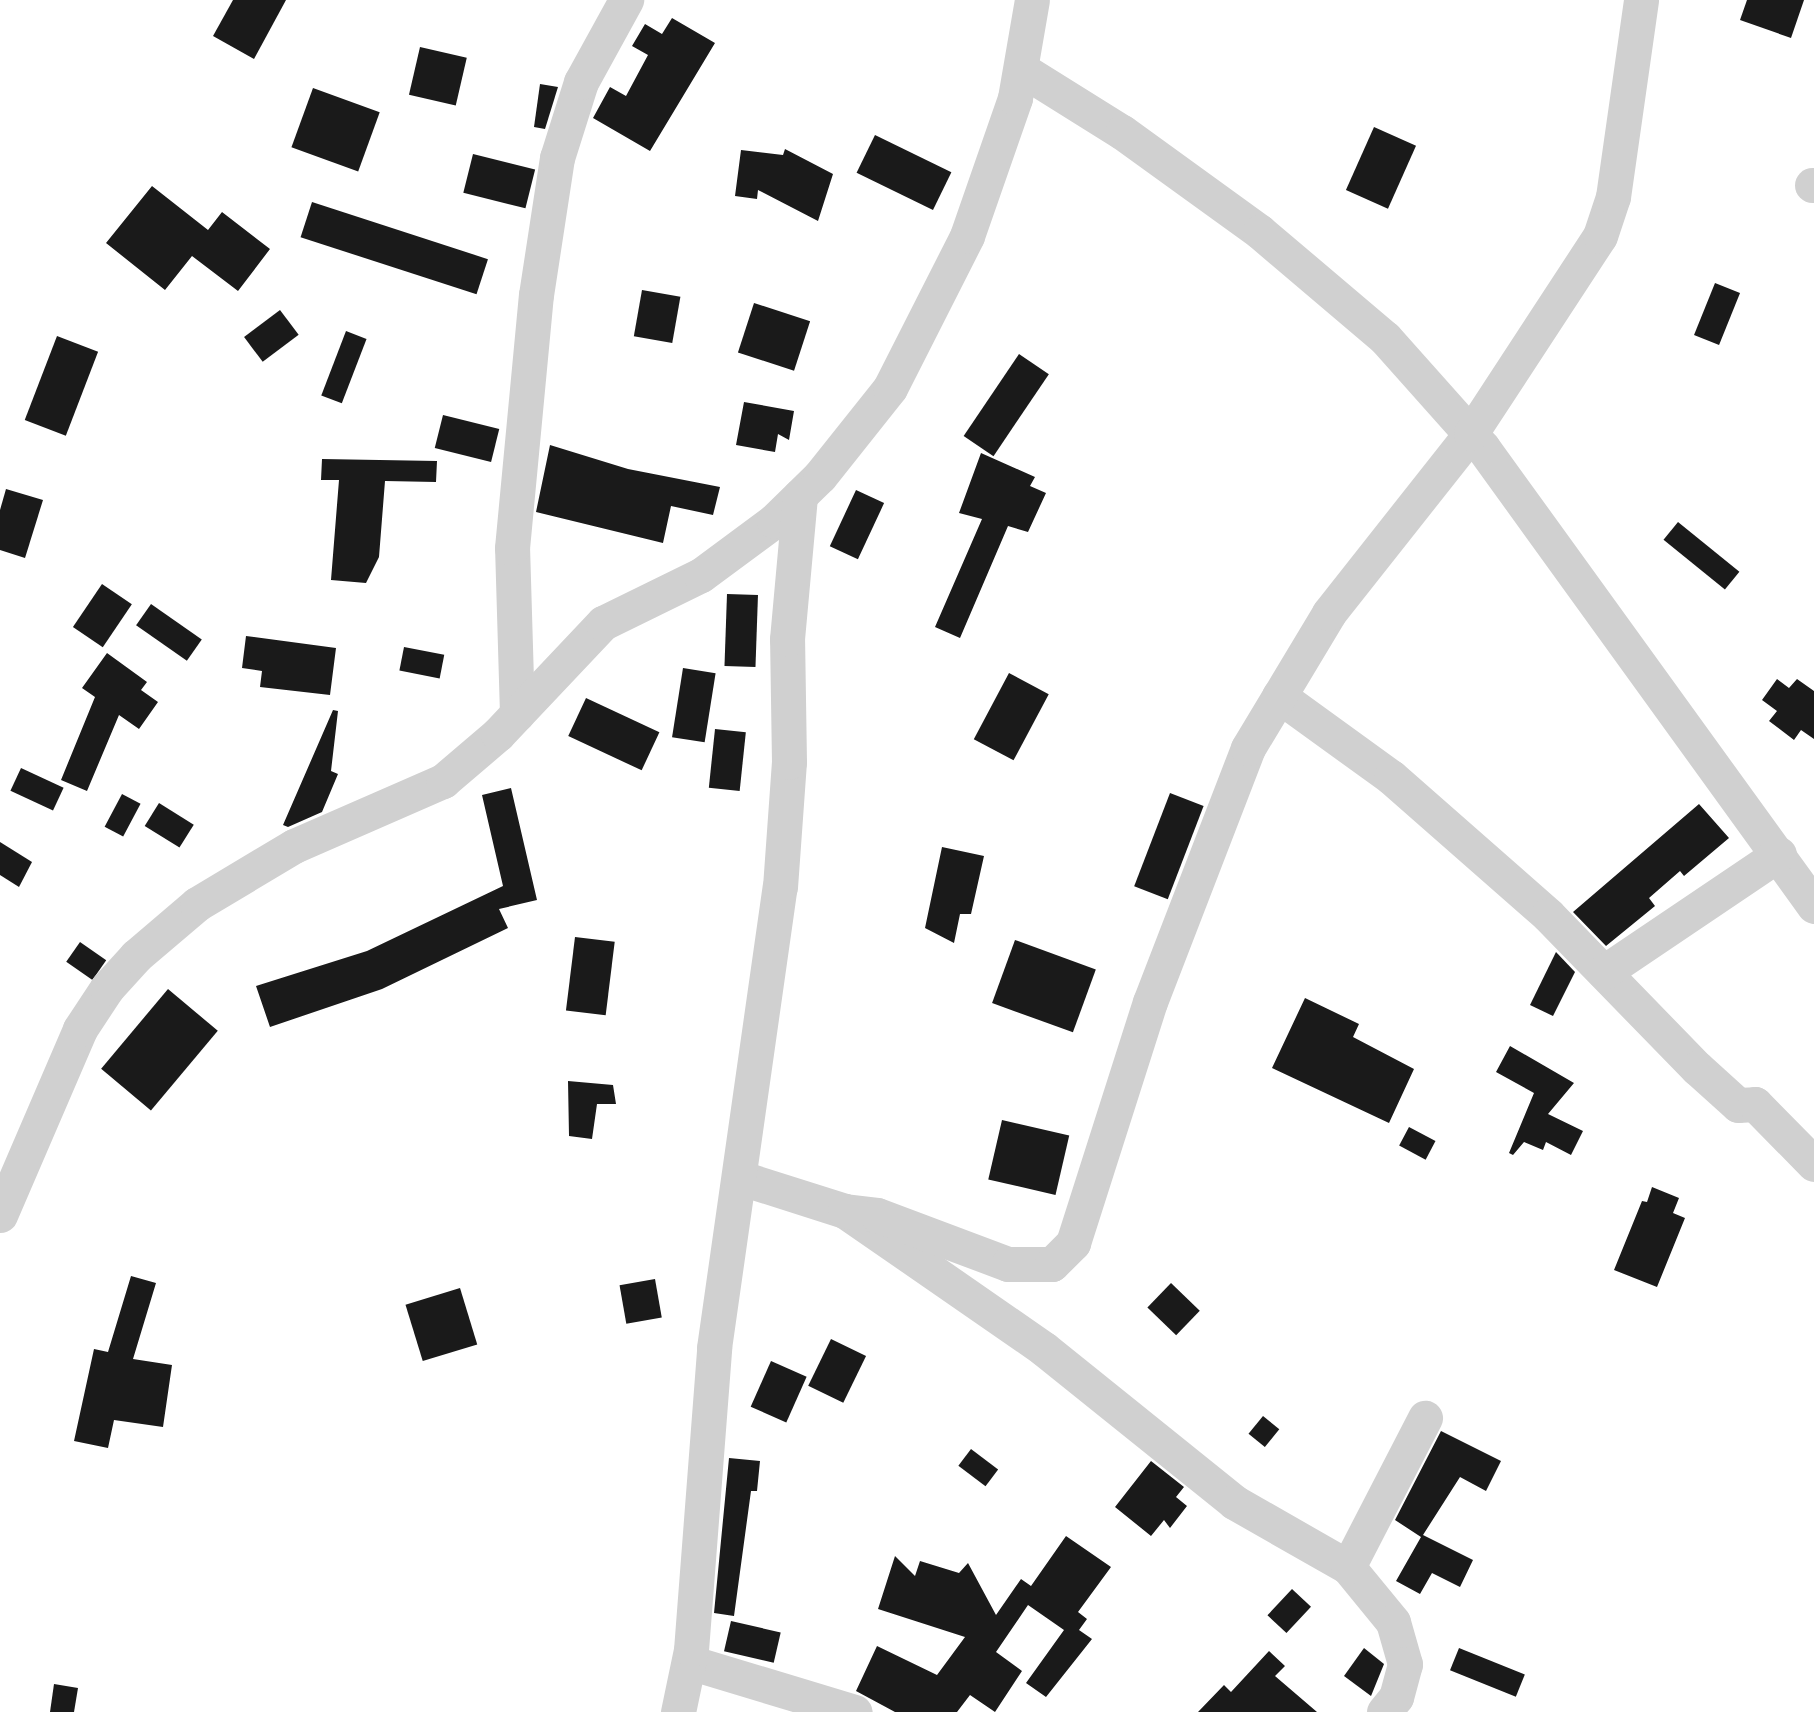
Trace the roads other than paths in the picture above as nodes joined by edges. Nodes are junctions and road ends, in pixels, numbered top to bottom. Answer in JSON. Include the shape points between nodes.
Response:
{"nodes":[{"id":1,"x":626,"y":0,"type":"edge"},
{"id":2,"x":1032,"y":0,"type":"edge"},
{"id":3,"x":1641,"y":0,"type":"edge"},
{"id":4,"x":1021,"y":69,"type":"junction"},
{"id":5,"x":1471,"y":433,"type":"junction"},
{"id":6,"x":800,"y":496,"type":"junction"},
{"id":7,"x":1279,"y":696,"type":"junction"},
{"id":8,"x":517,"y":713,"type":"junction"},
{"id":9,"x":1779,"y":854,"type":"junction"},
{"id":10,"x":1814,"y":906,"type":"edge"},
{"id":11,"x":1604,"y":972,"type":"junction"},
{"id":12,"x":1814,"y":1164,"type":"edge"},
{"id":13,"x":741,"y":1178,"type":"junction"},
{"id":14,"x":845,"y":1211,"type":"junction"},
{"id":15,"x":0,"y":1215,"type":"edge"},
{"id":16,"x":1424,"y":1418,"type":"dead end"},
{"id":17,"x":1348,"y":1567,"type":"junction"},
{"id":18,"x":689,"y":1662,"type":"junction"},
{"id":19,"x":678,"y":1712,"type":"edge"},
{"id":20,"x":855,"y":1712,"type":"edge"},
{"id":21,"x":1384,"y":1712,"type":"edge"}],
"edges":[{"from":1,"to":8,"type":"street","via":[[581,82],[557,158],[536,295],[512,548]]},
{"from":2,"to":4,"type":"street"},
{"from":3,"to":5,"type":"street","via":[[1613,197],[1600,236]]},
{"from":4,"to":5,"type":"street","via":[[1122,132],[1260,232],[1385,338]]},
{"from":4,"to":6,"type":"street","via":[[967,236],[927,321],[890,388]]},
{"from":5,"to":7,"type":"street","via":[[1329,613]]},
{"from":5,"to":9,"type":"street"},
{"from":6,"to":8,"type":"street","via":[[701,575],[603,622]]},
{"from":6,"to":13,"type":"street","via":[[788,639],[789,762],[780,887]]},
{"from":7,"to":11,"type":"street","via":[[1391,778],[1548,915]]},
{"from":7,"to":14,"type":"street","via":[[1248,748],[1150,1002],[1073,1243],[1052,1264],[1008,1265],[877,1215]]},
{"from":8,"to":15,"type":"street","via":[[443,781],[294,846],[197,904],[136,956],[107,988],[80,1029]]},
{"from":9,"to":10,"type":"street"},
{"from":9,"to":11,"type":"street"},
{"from":11,"to":12,"type":"street","via":[[1697,1068],[1738,1105],[1755,1104]]},
{"from":13,"to":14,"type":"street"},
{"from":13,"to":18,"type":"street","via":[[714,1348]]},
{"from":14,"to":17,"type":"street","via":[[1044,1349],[1234,1502]]},
{"from":16,"to":17,"type":"street"},
{"from":17,"to":21,"type":"street","via":[[1392,1622],[1405,1664],[1396,1697]]},
{"from":18,"to":19,"type":"street"},
{"from":18,"to":20,"type":"street"}]}
